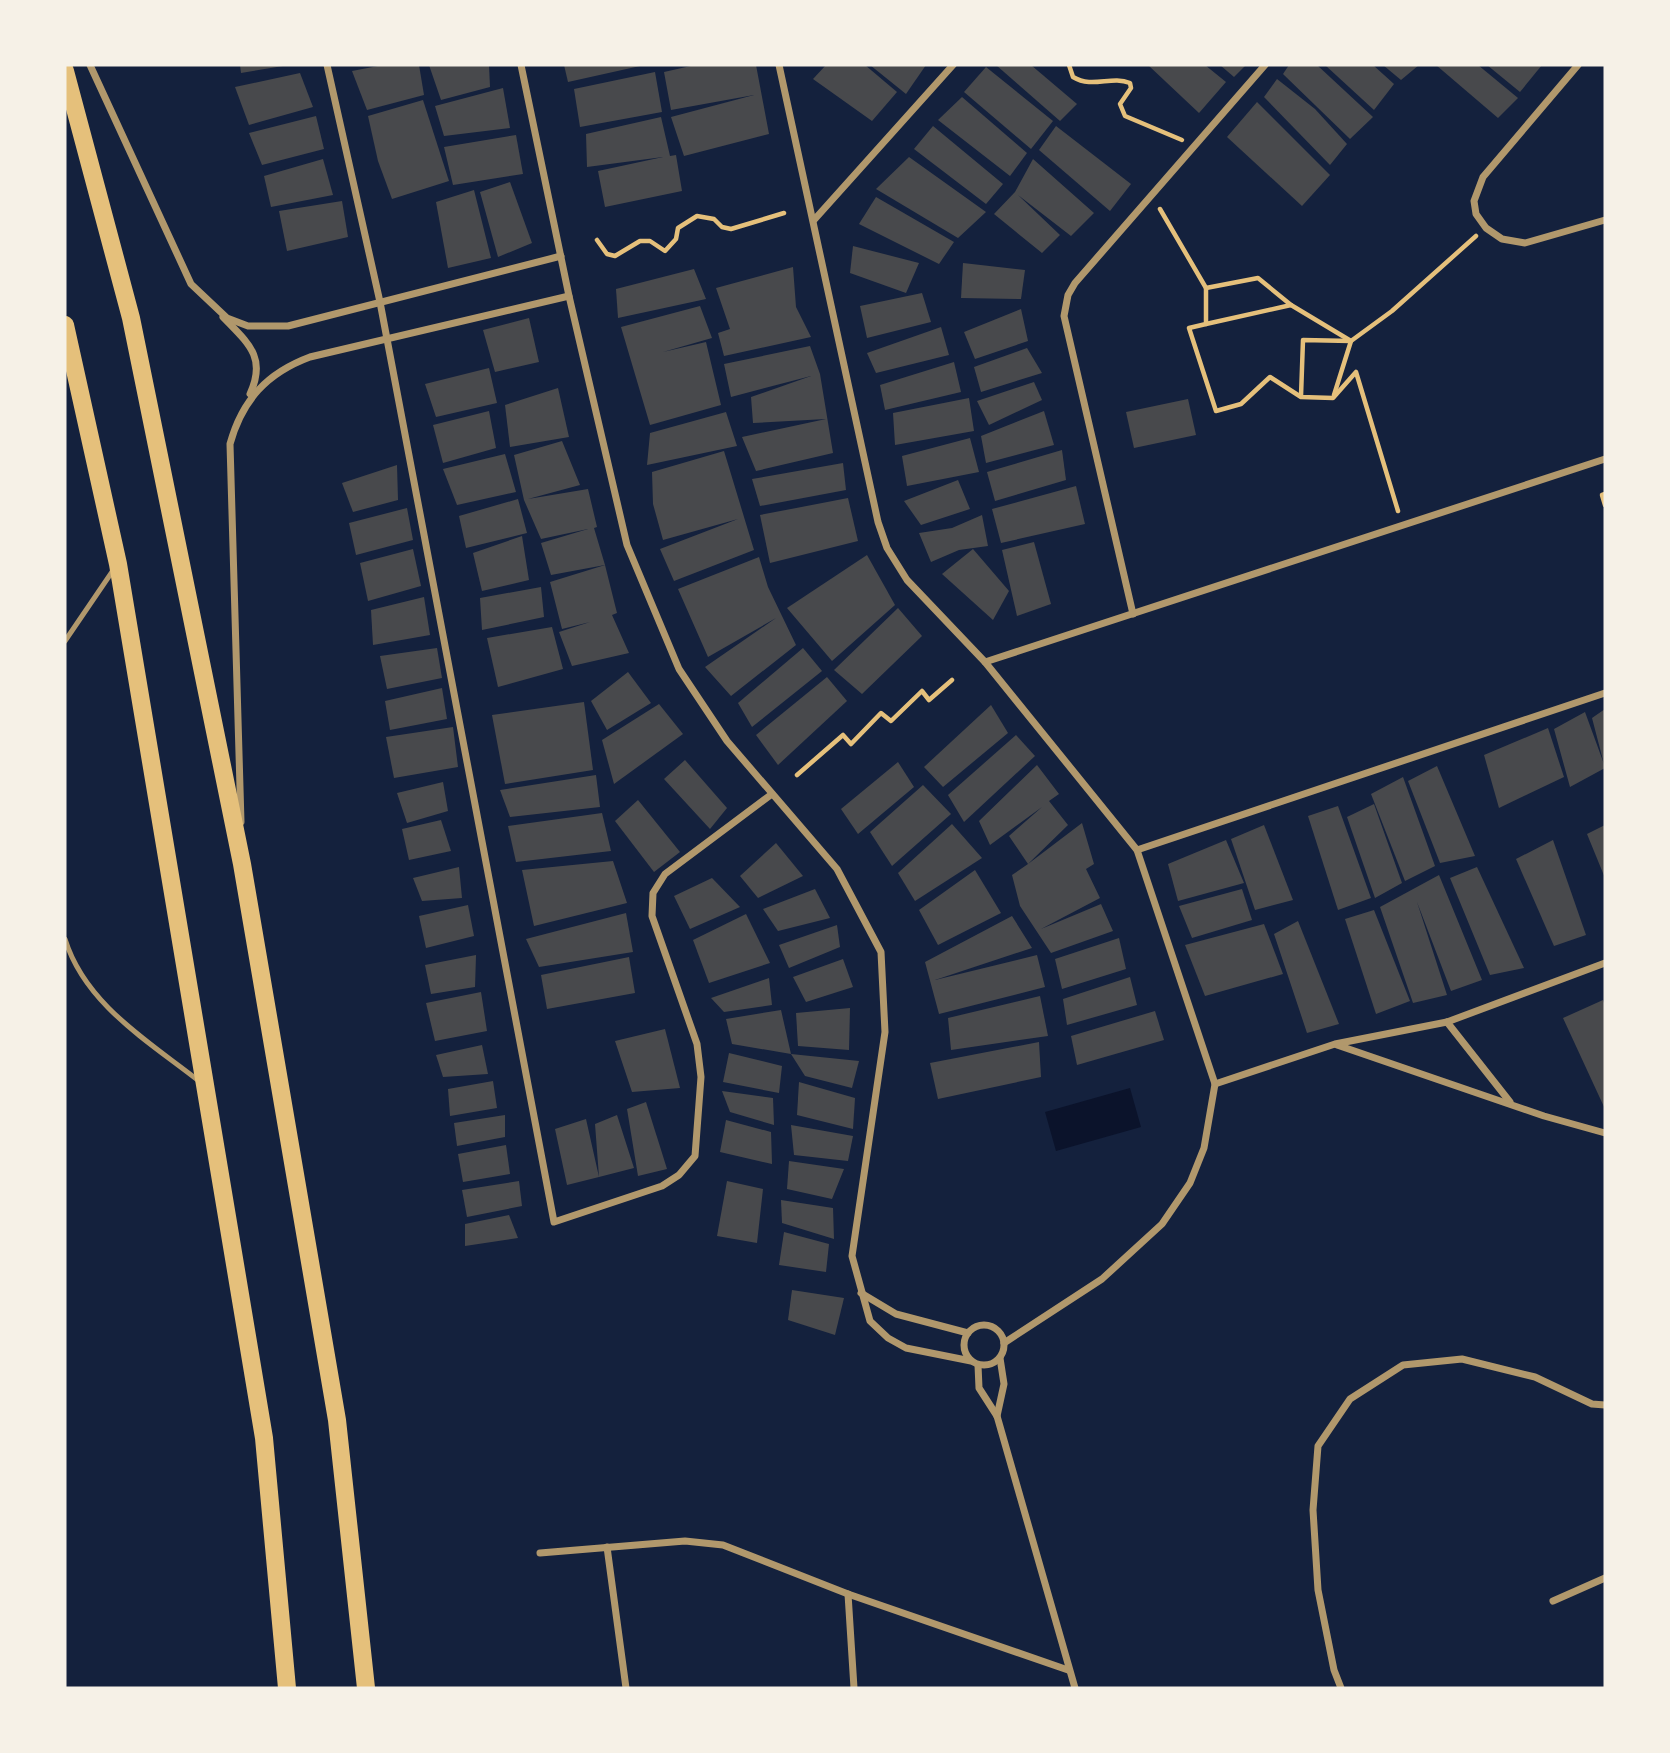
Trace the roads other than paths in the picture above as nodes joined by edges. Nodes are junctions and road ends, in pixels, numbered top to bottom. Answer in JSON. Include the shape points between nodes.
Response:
{"nodes":[{"id":1,"x":90,"y":65,"type":"edge"},
{"id":2,"x":327,"y":65,"type":"edge"},
{"id":3,"x":521,"y":65,"type":"edge"},
{"id":4,"x":779,"y":65,"type":"edge"},
{"id":5,"x":953,"y":65,"type":"edge"},
{"id":6,"x":1265,"y":65,"type":"edge"},
{"id":7,"x":1578,"y":65,"type":"edge"},
{"id":8,"x":65,"y":71,"type":"edge"},
{"id":9,"x":814,"y":220,"type":"junction"},
{"id":10,"x":1605,"y":220,"type":"edge"},
{"id":11,"x":561,"y":256,"type":"junction"},
{"id":12,"x":569,"y":296,"type":"junction"},
{"id":13,"x":380,"y":302,"type":"junction"},
{"id":14,"x":211,"y":305,"type":"junction"},
{"id":15,"x":65,"y":325,"type":"edge"},
{"id":16,"x":387,"y":340,"type":"junction"},
{"id":17,"x":244,"y":407,"type":"junction"},
{"id":18,"x":1605,"y":459,"type":"edge"},
{"id":19,"x":118,"y":564,"type":"junction"},
{"id":20,"x":1133,"y":614,"type":"junction"},
{"id":21,"x":65,"y":642,"type":"edge"},
{"id":22,"x":985,"y":662,"type":"junction"},
{"id":23,"x":1605,"y":692,"type":"edge"},
{"id":24,"x":772,"y":794,"type":"junction"},
{"id":25,"x":1137,"y":850,"type":"junction"},
{"id":26,"x":242,"y":864,"type":"junction"},
{"id":27,"x":65,"y":939,"type":"edge"},
{"id":28,"x":67,"y":955,"type":"edge"},
{"id":29,"x":1605,"y":964,"type":"edge"},
{"id":30,"x":1447,"y":1022,"type":"junction"},
{"id":31,"x":1335,"y":1044,"type":"junction"},
{"id":32,"x":1215,"y":1084,"type":"junction"},
{"id":33,"x":205,"y":1085,"type":"junction"},
{"id":34,"x":1510,"y":1102,"type":"junction"},
{"id":35,"x":1605,"y":1133,"type":"edge"},
{"id":36,"x":860,"y":1293,"type":"junction"},
{"id":37,"x":968,"y":1333,"type":"junction"},
{"id":38,"x":1004,"y":1343,"type":"junction"},
{"id":39,"x":1000,"y":1358,"type":"junction"},
{"id":40,"x":975,"y":1363,"type":"junction"},
{"id":41,"x":1605,"y":1405,"type":"edge"},
{"id":42,"x":998,"y":1416,"type":"junction"},
{"id":43,"x":607,"y":1547,"type":"junction"},
{"id":44,"x":540,"y":1553,"type":"dead end"},
{"id":45,"x":1605,"y":1578,"type":"edge"},
{"id":46,"x":848,"y":1594,"type":"junction"},
{"id":47,"x":1553,"y":1601,"type":"dead end"},
{"id":48,"x":1068,"y":1670,"type":"junction"},
{"id":49,"x":287,"y":1688,"type":"edge"},
{"id":50,"x":366,"y":1688,"type":"edge"},
{"id":51,"x":625,"y":1688,"type":"edge"},
{"id":52,"x":853,"y":1688,"type":"edge"},
{"id":53,"x":1075,"y":1688,"type":"edge"},
{"id":54,"x":1341,"y":1688,"type":"edge"}],
"edges":[{"from":1,"to":14,"type":"street","via":[[180,263],[191,284]]},
{"from":2,"to":13,"type":"street"},
{"from":3,"to":11,"type":"street"},
{"from":4,"to":9,"type":"street"},
{"from":5,"to":9,"type":"street"},
{"from":6,"to":20,"type":"street","via":[[1068,295],[1064,316]]},
{"from":7,"to":10,"type":"street","via":[[1483,177],[1474,201],[1476,214],[1502,239],[1525,243]]},
{"from":8,"to":26,"type":"highway","via":[[131,318]]},
{"from":9,"to":22,"type":"street","via":[[877,522],[887,548],[906,580]]},
{"from":11,"to":12,"type":"street"},
{"from":11,"to":13,"type":"street"},
{"from":12,"to":16,"type":"street"},
{"from":12,"to":24,"type":"street","via":[[627,545],[678,669],[727,741]]},
{"from":13,"to":14,"type":"street","via":[[288,326],[248,326]]},
{"from":13,"to":16,"type":"street"},
{"from":14,"to":17,"type":"street","via":[[255,356],[255,382]]},
{"from":15,"to":19,"type":"highway"},
{"from":16,"to":17,"type":"street","via":[[299,361],[273,374]]},
{"from":16,"to":24,"type":"street","via":[[555,1222],[662,1186],[695,1156],[701,1077],[697,1044],[657,932],[653,893],[665,874]]},
{"from":17,"to":26,"type":"street","via":[[230,444]]},
{"from":18,"to":20,"type":"street"},
{"from":19,"to":21,"type":"lane"},
{"from":19,"to":33,"type":"highway"},
{"from":20,"to":22,"type":"street"},
{"from":22,"to":25,"type":"street"},
{"from":23,"to":25,"type":"street"},
{"from":24,"to":36,"type":"street","via":[[837,869],[881,952],[885,1032],[852,1256]]},
{"from":25,"to":32,"type":"street"},
{"from":26,"to":50,"type":"highway","via":[[337,1420]]},
{"from":27,"to":28,"type":"lane"},
{"from":28,"to":33,"type":"lane","via":[[100,1000]]},
{"from":29,"to":30,"type":"street"},
{"from":30,"to":31,"type":"street"},
{"from":30,"to":34,"type":"street"},
{"from":31,"to":32,"type":"street"},
{"from":31,"to":34,"type":"street"},
{"from":32,"to":38,"type":"street","via":[[1205,1148],[1190,1183],[1162,1224],[1102,1279]]},
{"from":33,"to":49,"type":"highway","via":[[264,1438]]},
{"from":34,"to":35,"type":"street"},
{"from":36,"to":37,"type":"street","via":[[896,1314]]},
{"from":36,"to":40,"type":"street","via":[[870,1321],[888,1338],[906,1348]]},
{"from":37,"to":38,"type":"street","via":[[989,1326]]},
{"from":37,"to":40,"type":"street","via":[[964,1348]]},
{"from":38,"to":39,"type":"street"},
{"from":39,"to":40,"type":"street","via":[[994,1363]]},
{"from":39,"to":42,"type":"street","via":[[1004,1384]]},
{"from":40,"to":42,"type":"street","via":[[979,1388]]},
{"from":41,"to":54,"type":"street","via":[[1592,1404],[1535,1377],[1462,1359],[1403,1365],[1350,1399],[1318,1446],[1312,1510],[1318,1590]]},
{"from":42,"to":48,"type":"street"},
{"from":43,"to":44,"type":"street"},
{"from":43,"to":46,"type":"street","via":[[685,1541],[723,1545]]},
{"from":43,"to":51,"type":"street"},
{"from":45,"to":47,"type":"street"},
{"from":46,"to":48,"type":"street"},
{"from":46,"to":52,"type":"street"},
{"from":48,"to":53,"type":"street"}]}
